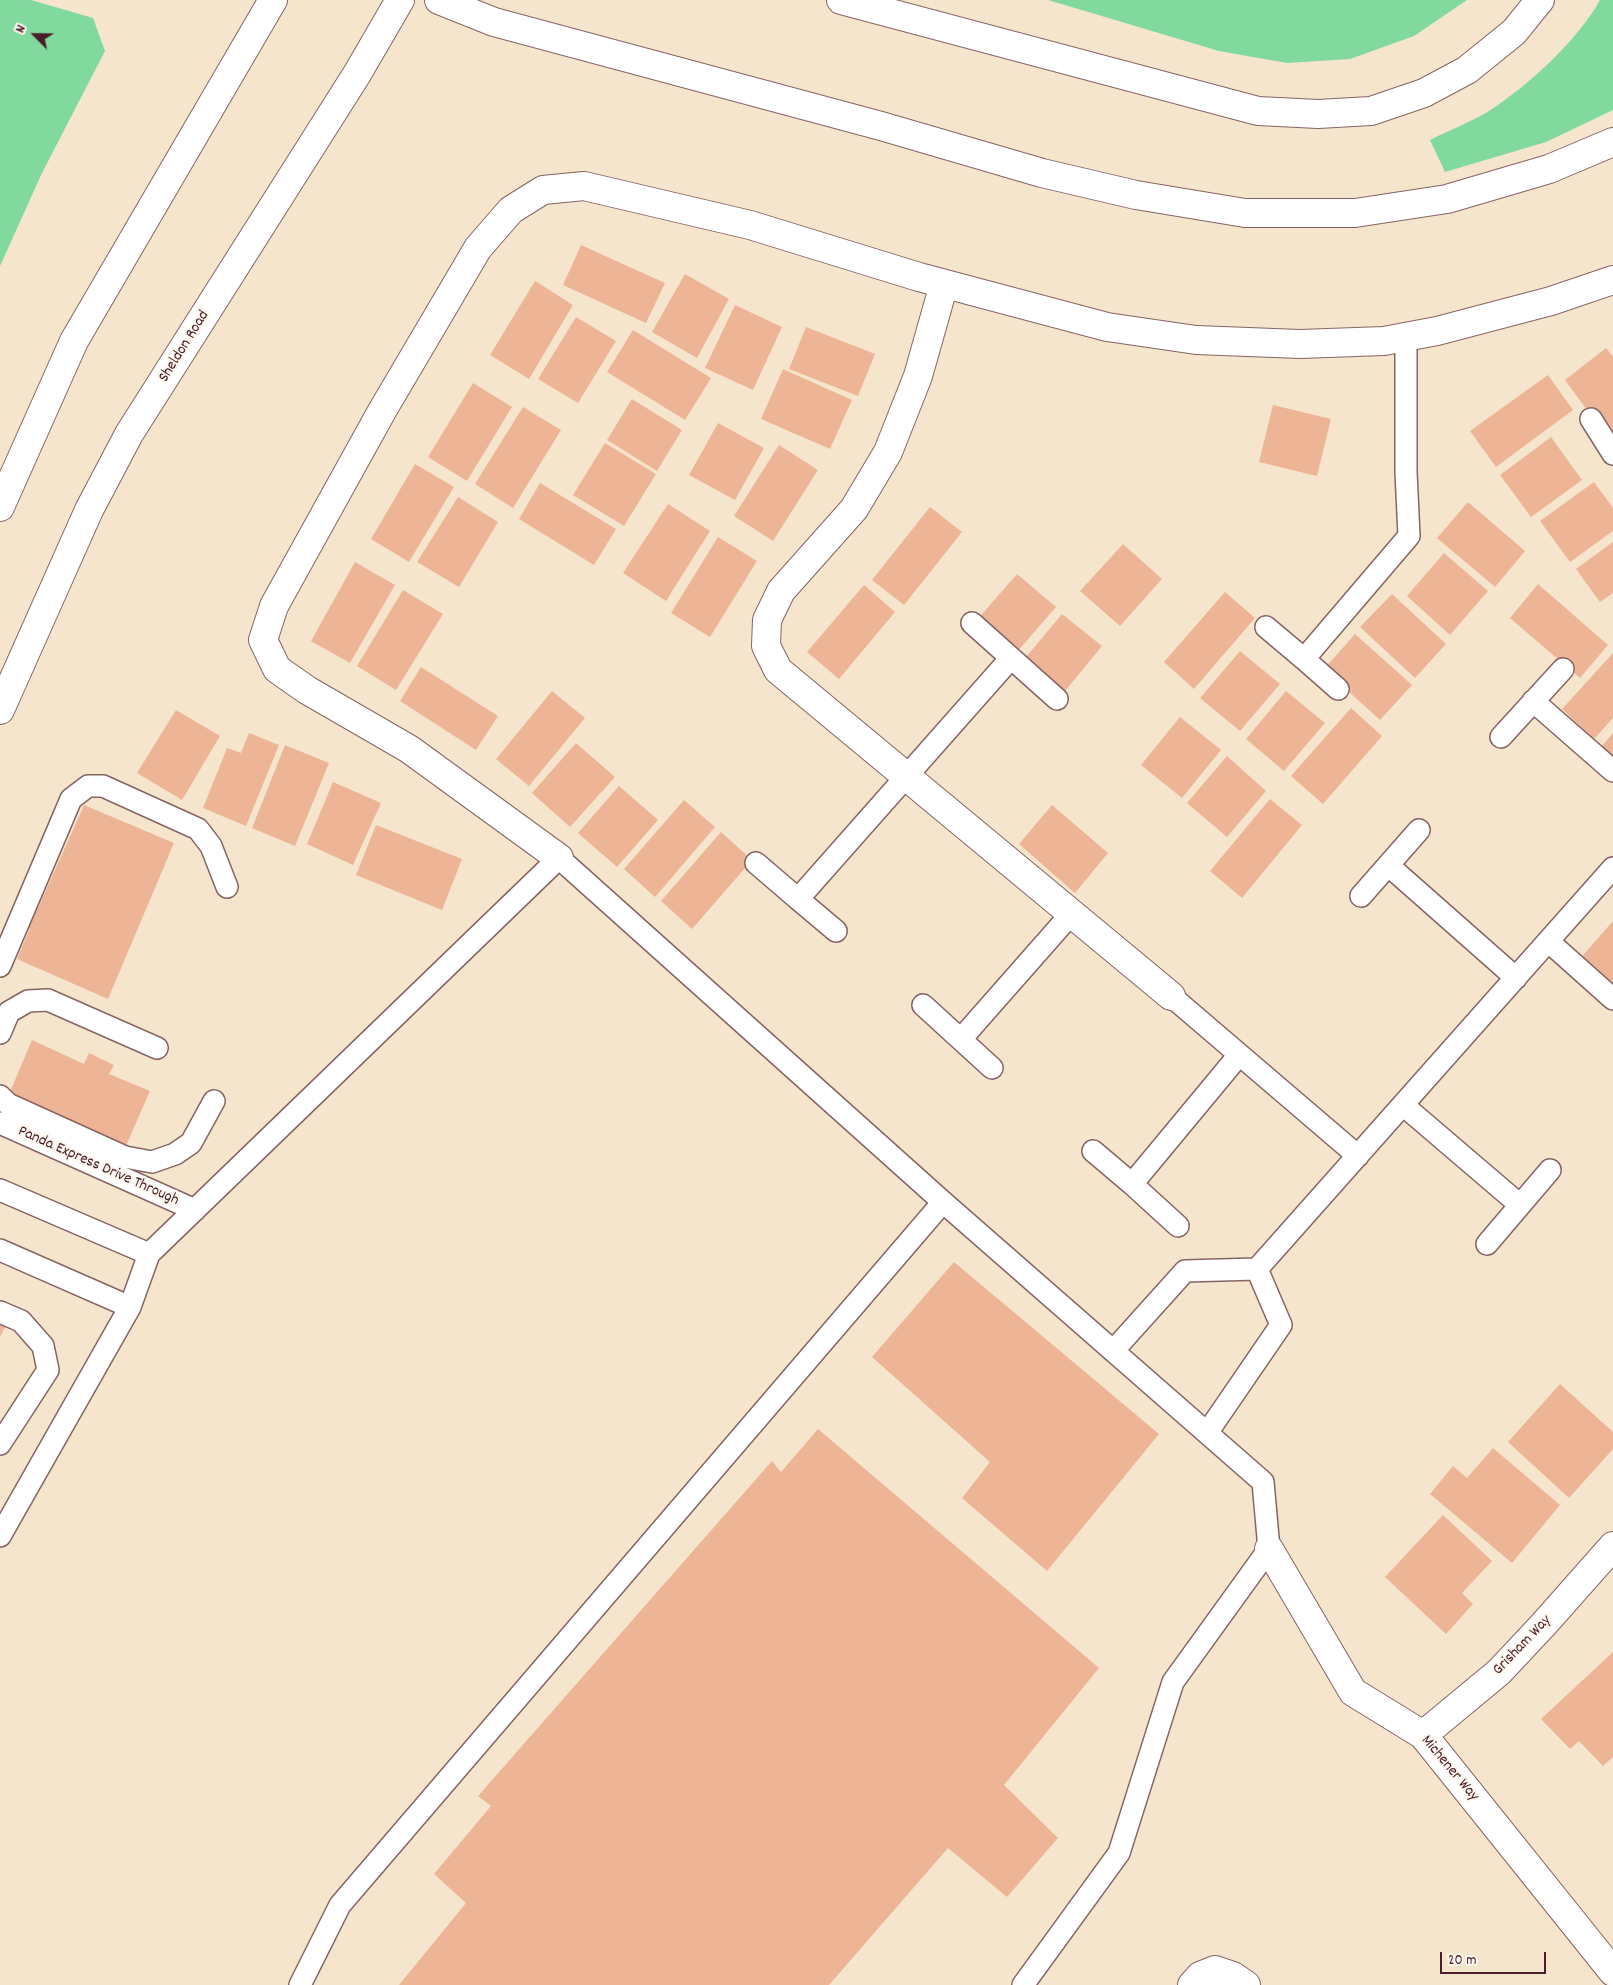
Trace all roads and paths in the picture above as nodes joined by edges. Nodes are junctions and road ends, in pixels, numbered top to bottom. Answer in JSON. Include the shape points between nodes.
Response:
{"nodes":[{"id":1,"x":273,"y":0,"type":"edge"},
{"id":2,"x":400,"y":0,"type":"edge"},
{"id":3,"x":440,"y":0,"type":"edge"},
{"id":4,"x":841,"y":0,"type":"edge"},
{"id":5,"x":1540,"y":0,"type":"edge"},
{"id":6,"x":1613,"y":142,"type":"edge"},
{"id":7,"x":1613,"y":280,"type":"edge"},
{"id":8,"x":944,"y":284,"type":"junction"},
{"id":9,"x":1406,"y":337,"type":"junction"},
{"id":10,"x":1591,"y":420,"type":"dead end"},
{"id":11,"x":1612,"y":449,"type":"edge"},
{"id":12,"x":0,"y":507,"type":"edge"},
{"id":13,"x":972,"y":623,"type":"dead end"},
{"id":14,"x":1266,"y":626,"type":"dead end"},
{"id":15,"x":1011,"y":658,"type":"junction"},
{"id":16,"x":1304,"y":659,"type":"junction"},
{"id":17,"x":1563,"y":669,"type":"dead end"},
{"id":18,"x":1338,"y":689,"type":"dead end"},
{"id":19,"x":1057,"y":699,"type":"dead end"},
{"id":20,"x":1533,"y":702,"type":"junction"},
{"id":21,"x":0,"y":710,"type":"edge"},
{"id":22,"x":1501,"y":737,"type":"dead end"},
{"id":23,"x":1613,"y":771,"type":"edge"},
{"id":24,"x":905,"y":777,"type":"junction"},
{"id":25,"x":1419,"y":830,"type":"dead end"},
{"id":26,"x":558,"y":858,"type":"junction"},
{"id":27,"x":756,"y":863,"type":"dead end"},
{"id":28,"x":1388,"y":865,"type":"junction"},
{"id":29,"x":1613,"y":868,"type":"edge"},
{"id":30,"x":227,"y":887,"type":"dead end"},
{"id":31,"x":1362,"y":896,"type":"dead end"},
{"id":32,"x":798,"y":899,"type":"junction"},
{"id":33,"x":1071,"y":914,"type":"junction"},
{"id":34,"x":836,"y":931,"type":"dead end"},
{"id":35,"x":1548,"y":941,"type":"junction"},
{"id":36,"x":0,"y":966,"type":"edge"},
{"id":37,"x":1516,"y":978,"type":"junction"},
{"id":38,"x":1171,"y":996,"type":"joint"},
{"id":39,"x":1613,"y":1000,"type":"edge"},
{"id":40,"x":923,"y":1005,"type":"dead end"},
{"id":41,"x":0,"y":1033,"type":"edge"},
{"id":42,"x":961,"y":1039,"type":"junction"},
{"id":43,"x":158,"y":1048,"type":"dead end"},
{"id":44,"x":1239,"y":1055,"type":"junction"},
{"id":45,"x":992,"y":1068,"type":"dead end"},
{"id":46,"x":0,"y":1096,"type":"edge"},
{"id":47,"x":214,"y":1101,"type":"dead end"},
{"id":48,"x":1403,"y":1105,"type":"junction"},
{"id":49,"x":0,"y":1124,"type":"edge"},
{"id":50,"x":1093,"y":1151,"type":"dead end"},
{"id":51,"x":1358,"y":1156,"type":"junction"},
{"id":52,"x":1550,"y":1170,"type":"dead end"},
{"id":53,"x":1132,"y":1184,"type":"junction"},
{"id":54,"x":0,"y":1190,"type":"edge"},
{"id":55,"x":943,"y":1202,"type":"junction"},
{"id":56,"x":1520,"y":1205,"type":"junction"},
{"id":57,"x":195,"y":1210,"type":"junction"},
{"id":58,"x":1178,"y":1226,"type":"dead end"},
{"id":59,"x":1487,"y":1244,"type":"dead end"},
{"id":60,"x":0,"y":1250,"type":"edge"},
{"id":61,"x":149,"y":1254,"type":"junction"},
{"id":62,"x":1257,"y":1269,"type":"junction"},
{"id":63,"x":130,"y":1307,"type":"junction"},
{"id":64,"x":0,"y":1312,"type":"edge"},
{"id":65,"x":1113,"y":1351,"type":"junction"},
{"id":66,"x":1207,"y":1433,"type":"junction"},
{"id":67,"x":0,"y":1444,"type":"edge"},
{"id":68,"x":0,"y":1536,"type":"edge"},
{"id":69,"x":1613,"y":1546,"type":"edge"},
{"id":70,"x":1269,"y":1549,"type":"junction"},
{"id":71,"x":1423,"y":1735,"type":"junction"},
{"id":72,"x":1613,"y":1972,"type":"edge"},
{"id":73,"x":300,"y":1985,"type":"edge"},
{"id":74,"x":1023,"y":1985,"type":"edge"},
{"id":75,"x":1192,"y":1985,"type":"edge"},
{"id":76,"x":1246,"y":1985,"type":"edge"}],
"edges":[{"from":1,"to":12,"type":"main road","via":[[74,341]]},
{"from":2,"to":21,"type":"main road","name":"Sheldon Road","via":[[129,434],[89,510]]},
{"from":3,"to":6,"type":"main road","via":[[494,22],[1042,173],[1136,195],[1245,213],[1355,213],[1447,199],[1549,169]]},
{"from":4,"to":5,"type":"main road","via":[[1258,111],[1318,114],[1371,111],[1424,93],[1466,70],[1514,32]]},
{"from":7,"to":9,"type":"main road","via":[[1551,301]]},
{"from":8,"to":9,"type":"main road","via":[[1107,327],[1196,340],[1300,344],[1384,341]]},
{"from":8,"to":24,"type":"main road","via":[[918,376],[888,452],[854,509],[782,591],[766,620],[766,646],[778,670]]},
{"from":8,"to":26,"type":"main road","via":[[750,225],[584,186],[543,190],[511,210],[478,248],[382,411],[274,606],[263,640],[277,668],[307,690],[409,749]]},
{"from":9,"to":16,"type":"lane","via":[[1409,536]]},
{"from":10,"to":11,"type":"lane"},
{"from":13,"to":15,"type":"lane"},
{"from":14,"to":16,"type":"lane"},
{"from":15,"to":19,"type":"lane"},
{"from":15,"to":24,"type":"lane"},
{"from":16,"to":18,"type":"lane"},
{"from":17,"to":20,"type":"lane"},
{"from":20,"to":22,"type":"lane"},
{"from":20,"to":23,"type":"lane"},
{"from":24,"to":32,"type":"lane"},
{"from":24,"to":33,"type":"main road"},
{"from":25,"to":28,"type":"lane"},
{"from":26,"to":55,"type":"lane"},
{"from":26,"to":57,"type":"lane"},
{"from":27,"to":32,"type":"lane"},
{"from":28,"to":31,"type":"lane"},
{"from":28,"to":37,"type":"lane"},
{"from":29,"to":35,"type":"lane"},
{"from":30,"to":36,"type":"lane","via":[[211,846],[198,828],[102,786],[88,786],[71,799]]},
{"from":32,"to":34,"type":"lane"},
{"from":33,"to":38,"type":"main road"},
{"from":33,"to":42,"type":"lane"},
{"from":35,"to":37,"type":"lane"},
{"from":35,"to":39,"type":"lane"},
{"from":37,"to":48,"type":"lane"},
{"from":38,"to":44,"type":"lane"},
{"from":40,"to":42,"type":"lane"},
{"from":41,"to":43,"type":"lane","via":[[9,1012],[28,1001],[48,1000]]},
{"from":42,"to":45,"type":"lane"},
{"from":44,"to":51,"type":"lane"},
{"from":44,"to":53,"type":"lane"},
{"from":46,"to":47,"type":"lane","via":[[8,1104],[125,1156],[152,1162],[175,1154],[190,1143]]},
{"from":48,"to":51,"type":"lane"},
{"from":48,"to":56,"type":"lane"},
{"from":49,"to":57,"type":"lane","name":"Panda Express Drive Through"},
{"from":50,"to":53,"type":"lane"},
{"from":51,"to":62,"type":"lane"},
{"from":52,"to":56,"type":"lane"},
{"from":53,"to":58,"type":"lane"},
{"from":54,"to":61,"type":"lane"},
{"from":55,"to":65,"type":"lane"},
{"from":55,"to":73,"type":"lane","via":[[340,1905]]},
{"from":56,"to":59,"type":"lane"},
{"from":57,"to":61,"type":"lane"},
{"from":60,"to":63,"type":"lane"},
{"from":61,"to":63,"type":"lane"},
{"from":62,"to":65,"type":"lane","via":[[1185,1271]]},
{"from":62,"to":66,"type":"lane","via":[[1281,1325]]},
{"from":63,"to":68,"type":"lane"},
{"from":64,"to":67,"type":"lane","via":[[21,1321],[43,1346],[48,1370]]},
{"from":65,"to":66,"type":"lane"},
{"from":66,"to":70,"type":"lane","via":[[1264,1482]]},
{"from":69,"to":71,"type":"main road","name":"Grisham Way","via":[[1498,1672]]},
{"from":70,"to":71,"type":"main road","name":"Michener Way","via":[[1353,1692]]},
{"from":70,"to":74,"type":"lane","via":[[1173,1682],[1119,1853]]},
{"from":71,"to":72,"type":"main road","name":"Michener Way"},
{"from":75,"to":76,"type":"main road","via":[[1200,1976],[1215,1970]]}]}
